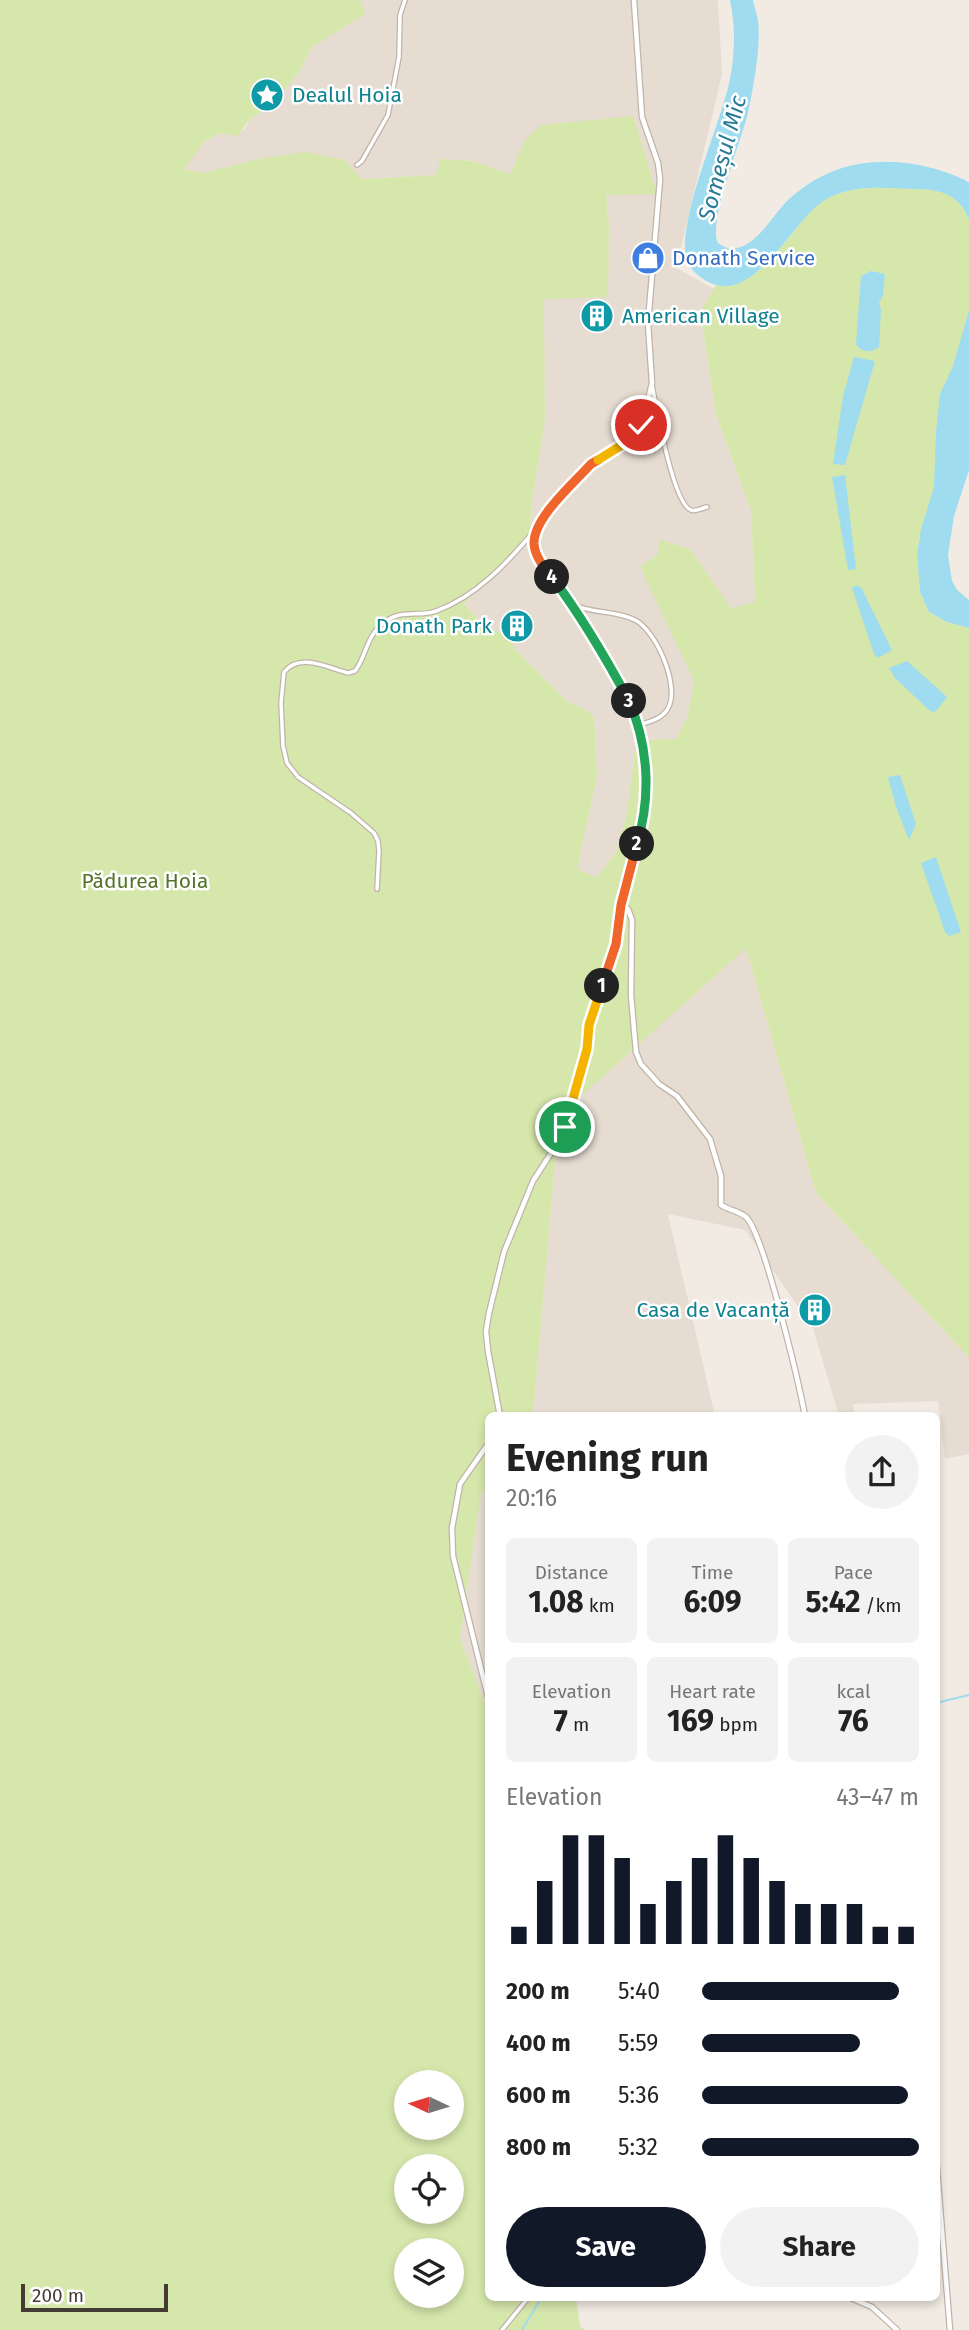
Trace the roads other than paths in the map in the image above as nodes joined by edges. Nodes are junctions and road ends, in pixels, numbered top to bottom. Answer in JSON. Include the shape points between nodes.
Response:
{"nodes":[{"id":1,"x":405,"y":0,"type":"edge"},
{"id":2,"x":634,"y":0,"type":"edge"},
{"id":3,"x":357,"y":165,"type":"dead end"},
{"id":4,"x":652,"y":383,"type":"junction"},
{"id":5,"x":707,"y":507,"type":"dead end"},
{"id":6,"x":536,"y":529,"type":"junction"},
{"id":7,"x":571,"y":604,"type":"junction"},
{"id":8,"x":639,"y":725,"type":"junction"},
{"id":9,"x":377,"y":889,"type":"dead end"},
{"id":10,"x":621,"y":905,"type":"junction"},
{"id":11,"x":499,"y":1412,"type":"edge"},
{"id":12,"x":805,"y":1412,"type":"edge"},
{"id":13,"x":485,"y":1448,"type":"edge"},
{"id":14,"x":485,"y":1685,"type":"edge"},
{"id":15,"x":940,"y":2206,"type":"edge"},
{"id":16,"x":526,"y":2301,"type":"edge"},
{"id":17,"x":858,"y":2301,"type":"edge"},
{"id":18,"x":502,"y":2330,"type":"edge"},
{"id":19,"x":897,"y":2330,"type":"edge"},
{"id":20,"x":950,"y":2330,"type":"edge"}],
"edges":[{"from":1,"to":3,"type":"street","via":[[388,115]]},
{"from":2,"to":4,"type":"street","via":[[642,117],[660,180],[648,323]]},
{"from":4,"to":5,"type":"street","via":[[676,490],[690,510]]},
{"from":4,"to":6,"type":"street","via":[[636,433],[591,464]]},
{"from":6,"to":7,"type":"street","via":[[534,544],[540,561]]},
{"from":6,"to":9,"type":"street","via":[[460,601],[433,612],[403,613],[382,624],[371,636],[355,671],[304,662],[284,672],[281,703],[287,763],[298,777],[374,833],[379,851]]},
{"from":7,"to":8,"type":"street"},
{"from":7,"to":8,"type":"street","via":[[635,620],[659,650],[670,674],[672,697],[657,719]]},
{"from":8,"to":10,"type":"street","via":[[645,759],[645,811]]},
{"from":10,"to":11,"type":"street","via":[[614,949],[589,1025],[564,1133],[534,1177],[504,1252],[489,1313],[488,1351]]},
{"from":10,"to":12,"type":"street","via":[[632,920],[636,1052],[641,1064],[677,1096],[710,1139],[721,1176],[721,1205],[745,1217],[751,1226],[769,1274]]},
{"from":13,"to":14,"type":"street","via":[[460,1484],[451,1539]]},
{"from":15,"to":20,"type":"street"},
{"from":16,"to":18,"type":"street"},
{"from":17,"to":19,"type":"street","via":[[872,2307]]}]}
